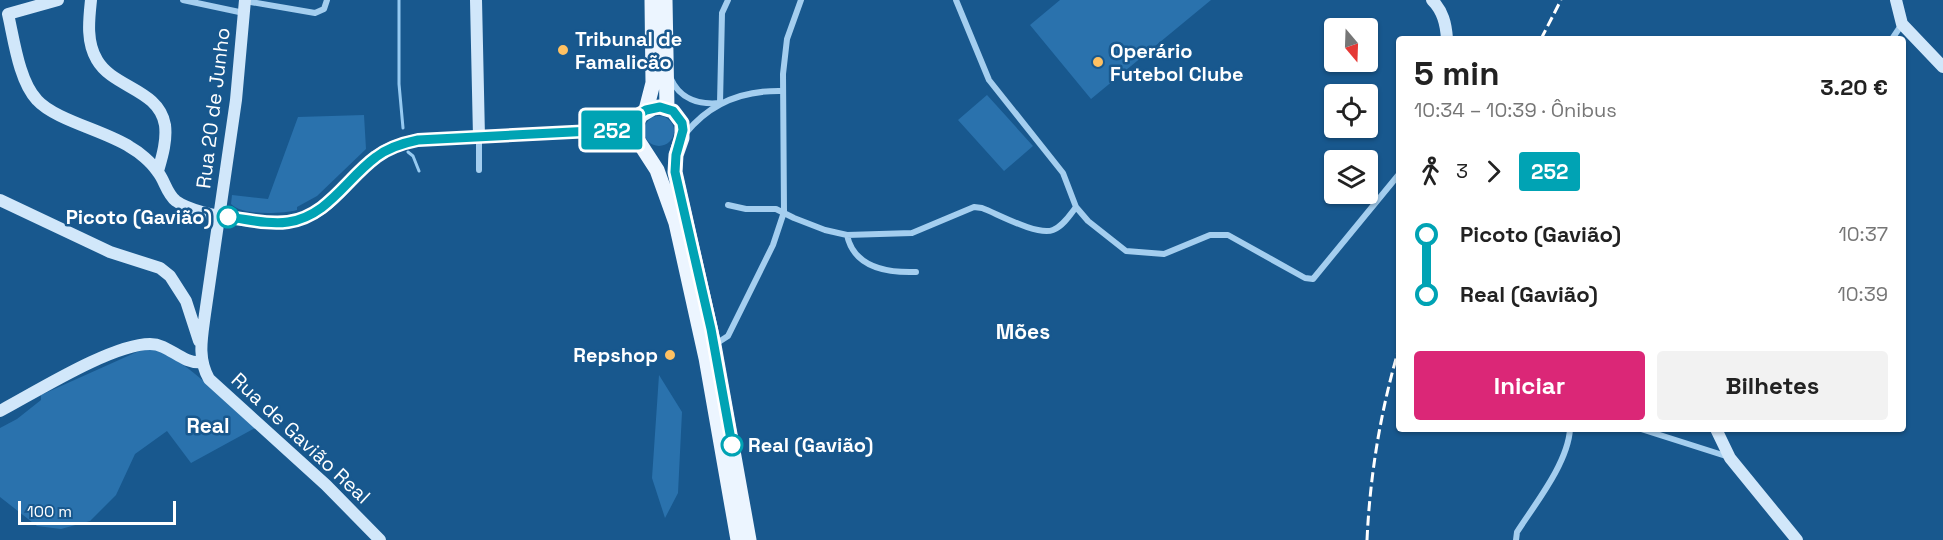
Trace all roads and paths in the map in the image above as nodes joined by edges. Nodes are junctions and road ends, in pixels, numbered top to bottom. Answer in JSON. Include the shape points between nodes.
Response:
{"nodes":[{"id":1,"x":58,"y":0,"type":"edge"},
{"id":2,"x":91,"y":0,"type":"edge"},
{"id":3,"x":183,"y":0,"type":"edge"},
{"id":4,"x":327,"y":0,"type":"edge"},
{"id":5,"x":476,"y":0,"type":"edge"},
{"id":6,"x":652,"y":0,"type":"edge"},
{"id":7,"x":665,"y":0,"type":"edge"},
{"id":8,"x":728,"y":0,"type":"edge"},
{"id":9,"x":801,"y":0,"type":"edge"},
{"id":10,"x":956,"y":0,"type":"edge"},
{"id":11,"x":1432,"y":0,"type":"edge"},
{"id":12,"x":1896,"y":0,"type":"edge"},
{"id":13,"x":244,"y":4,"type":"edge"},
{"id":14,"x":4,"y":13,"type":"edge"},
{"id":15,"x":1902,"y":24,"type":"junction"},
{"id":16,"x":1447,"y":36,"type":"edge"},
{"id":17,"x":1894,"y":36,"type":"edge"},
{"id":18,"x":1943,"y":67,"type":"edge"},
{"id":19,"x":666,"y":70,"type":"junction"},
{"id":20,"x":783,"y":91,"type":"junction"},
{"id":21,"x":720,"y":103,"type":"junction"},
{"id":22,"x":667,"y":108,"type":"junction"},
{"id":23,"x":643,"y":113,"type":"junction"},
{"id":24,"x":612,"y":130,"type":"junction"},
{"id":25,"x":479,"y":137,"type":"junction"},
{"id":26,"x":680,"y":141,"type":"junction"},
{"id":27,"x":641,"y":146,"type":"junction"},
{"id":28,"x":479,"y":170,"type":"dead end"},
{"id":29,"x":158,"y":171,"type":"junction"},
{"id":30,"x":1396,"y":178,"type":"edge"},
{"id":31,"x":0,"y":200,"type":"edge"},
{"id":32,"x":728,"y":205,"type":"dead end"},
{"id":33,"x":1077,"y":207,"type":"junction"},
{"id":34,"x":784,"y":212,"type":"junction"},
{"id":35,"x":220,"y":217,"type":"junction"},
{"id":36,"x":847,"y":235,"type":"junction"},
{"id":37,"x":916,"y":272,"type":"dead end"},
{"id":38,"x":186,"y":301,"type":"junction"},
{"id":39,"x":205,"y":314,"type":"junction"},
{"id":40,"x":714,"y":345,"type":"junction"},
{"id":41,"x":201,"y":348,"type":"junction"},
{"id":42,"x":201,"y":362,"type":"junction"},
{"id":43,"x":0,"y":411,"type":"edge"},
{"id":44,"x":1569,"y":432,"type":"edge"},
{"id":45,"x":1650,"y":432,"type":"edge"},
{"id":46,"x":1717,"y":432,"type":"edge"},
{"id":47,"x":1730,"y":458,"type":"junction"},
{"id":48,"x":380,"y":540,"type":"edge"},
{"id":49,"x":738,"y":540,"type":"edge"},
{"id":50,"x":749,"y":540,"type":"edge"},
{"id":51,"x":1516,"y":540,"type":"edge"},
{"id":52,"x":1797,"y":540,"type":"edge"}],
"edges":[{"from":1,"to":14,"type":"street"},
{"from":2,"to":29,"type":"street","via":[[88,25],[95,58],[111,76],[154,103],[164,119],[165,144]]},
{"from":3,"to":13,"type":"street"},
{"from":4,"to":13,"type":"street","via":[[324,9],[315,13]]},
{"from":5,"to":25,"type":"street"},
{"from":6,"to":23,"type":"main road","via":[[653,83]]},
{"from":7,"to":19,"type":"main road"},
{"from":8,"to":21,"type":"street","via":[[722,13]]},
{"from":9,"to":20,"type":"street","via":[[787,39]]},
{"from":10,"to":33,"type":"street","via":[[989,80],[1063,173]]},
{"from":11,"to":16,"type":"street","via":[[1441,11]]},
{"from":12,"to":15,"type":"street"},
{"from":13,"to":35,"type":"street","name":"Rua 20 de Junho","via":[[240,69]]},
{"from":14,"to":29,"type":"street","via":[[26,83],[37,101],[130,147]]},
{"from":15,"to":17,"type":"street"},
{"from":15,"to":18,"type":"street"},
{"from":19,"to":21,"type":"street","via":[[684,96],[709,104]]},
{"from":19,"to":22,"type":"main road"},
{"from":20,"to":21,"type":"street","via":[[751,92]]},
{"from":20,"to":34,"type":"street"},
{"from":21,"to":26,"type":"street","via":[[700,117]]},
{"from":22,"to":23,"type":"main road"},
{"from":22,"to":26,"type":"main road","via":[[682,123]]},
{"from":23,"to":24,"type":"street"},
{"from":23,"to":27,"type":"main road","via":[[635,129]]},
{"from":24,"to":25,"type":"street"},
{"from":24,"to":27,"type":"street"},
{"from":25,"to":28,"type":"street"},
{"from":25,"to":35,"type":"street","via":[[418,140],[385,151],[325,206],[302,219],[270,223]]},
{"from":26,"to":27,"type":"main road","via":[[666,154],[658,155]]},
{"from":26,"to":40,"type":"main road","via":[[676,179]]},
{"from":27,"to":49,"type":"main road","via":[[657,170],[676,223],[706,358]]},
{"from":29,"to":35,"type":"street","via":[[177,202]]},
{"from":30,"to":33,"type":"street","via":[[1313,279],[1228,235],[1210,235],[1164,255],[1126,251],[1088,221]]},
{"from":31,"to":38,"type":"street","via":[[110,252],[160,268]]},
{"from":32,"to":34,"type":"street"},
{"from":33,"to":36,"type":"street","via":[[1060,225],[1044,232],[974,207],[912,233]]},
{"from":34,"to":36,"type":"street"},
{"from":34,"to":40,"type":"street","via":[[773,245],[728,336]]},
{"from":35,"to":39,"type":"street","name":"Rua 20 de Junho"},
{"from":36,"to":37,"type":"street","via":[[853,252],[870,266]]},
{"from":38,"to":39,"type":"street"},
{"from":38,"to":41,"type":"street"},
{"from":39,"to":41,"type":"street","name":"Rua 20 de Junho"},
{"from":40,"to":50,"type":"main road"},
{"from":41,"to":42,"type":"street","name":"Rua 20 de Junho"},
{"from":42,"to":43,"type":"street","via":[[187,361],[158,344],[128,346]]},
{"from":42,"to":48,"type":"street","name":"Rua de Gavião Real","via":[[209,379],[326,485]]},
{"from":44,"to":51,"type":"street","via":[[1550,482],[1517,532]]},
{"from":45,"to":47,"type":"street"},
{"from":46,"to":47,"type":"street"},
{"from":47,"to":52,"type":"street"}]}
